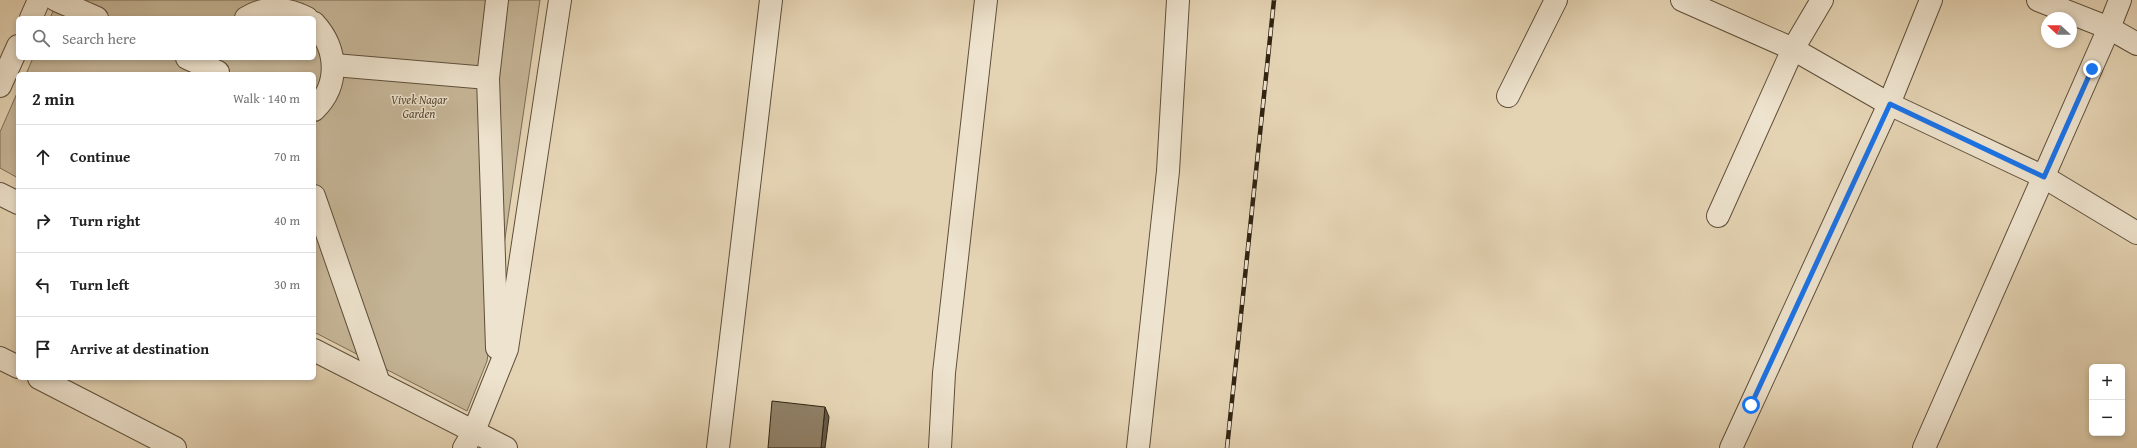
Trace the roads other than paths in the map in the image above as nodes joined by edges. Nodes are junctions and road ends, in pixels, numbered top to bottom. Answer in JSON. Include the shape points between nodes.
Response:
{"nodes":[{"id":1,"x":39,"y":0,"type":"edge"},
{"id":2,"x":56,"y":0,"type":"edge"},
{"id":3,"x":497,"y":0,"type":"edge"},
{"id":4,"x":560,"y":0,"type":"edge"},
{"id":5,"x":772,"y":0,"type":"edge"},
{"id":6,"x":986,"y":0,"type":"edge"},
{"id":7,"x":1178,"y":0,"type":"edge"},
{"id":8,"x":1556,"y":0,"type":"edge"},
{"id":9,"x":1682,"y":0,"type":"edge"},
{"id":10,"x":1822,"y":0,"type":"edge"},
{"id":11,"x":1931,"y":0,"type":"edge"},
{"id":12,"x":2038,"y":0,"type":"edge"},
{"id":13,"x":2120,"y":0,"type":"edge"},
{"id":14,"x":280,"y":4,"type":"edge"},
{"id":15,"x":32,"y":16,"type":"edge"},
{"id":16,"x":92,"y":16,"type":"edge"},
{"id":17,"x":250,"y":16,"type":"edge"},
{"id":18,"x":303,"y":16,"type":"edge"},
{"id":19,"x":316,"y":26,"type":"edge"},
{"id":20,"x":2109,"y":28,"type":"junction"},
{"id":21,"x":2137,"y":44,"type":"edge"},
{"id":22,"x":1793,"y":49,"type":"junction"},
{"id":23,"x":16,"y":50,"type":"edge"},
{"id":24,"x":193,"y":60,"type":"edge"},
{"id":25,"x":334,"y":66,"type":"junction"},
{"id":26,"x":219,"y":68,"type":"edge"},
{"id":27,"x":488,"y":78,"type":"junction"},
{"id":28,"x":0,"y":86,"type":"edge"},
{"id":29,"x":1508,"y":96,"type":"dead end"},
{"id":30,"x":1890,"y":104,"type":"junction"},
{"id":31,"x":316,"y":108,"type":"edge"},
{"id":32,"x":2044,"y":177,"type":"junction"},
{"id":33,"x":0,"y":194,"type":"edge"},
{"id":34,"x":16,"y":201,"type":"edge"},
{"id":35,"x":316,"y":202,"type":"edge"},
{"id":36,"x":1718,"y":216,"type":"dead end"},
{"id":37,"x":2137,"y":233,"type":"edge"},
{"id":38,"x":316,"y":351,"type":"edge"},
{"id":39,"x":0,"y":358,"type":"edge"},
{"id":40,"x":16,"y":367,"type":"edge"},
{"id":41,"x":497,"y":373,"type":"junction"},
{"id":42,"x":42,"y":380,"type":"edge"},
{"id":43,"x":380,"y":383,"type":"junction"},
{"id":44,"x":469,"y":440,"type":"edge"},
{"id":45,"x":175,"y":448,"type":"edge"},
{"id":46,"x":506,"y":448,"type":"edge"},
{"id":47,"x":718,"y":448,"type":"edge"},
{"id":48,"x":940,"y":448,"type":"edge"},
{"id":49,"x":1138,"y":448,"type":"edge"},
{"id":50,"x":1731,"y":448,"type":"edge"},
{"id":51,"x":1924,"y":448,"type":"edge"}],
"edges":[{"from":1,"to":15,"type":"street"},
{"from":2,"to":16,"type":"street"},
{"from":3,"to":27,"type":"street"},
{"from":4,"to":41,"type":"street","via":[[507,349]]},
{"from":5,"to":47,"type":"street"},
{"from":6,"to":48,"type":"street","via":[[944,373]]},
{"from":7,"to":49,"type":"street","via":[[1168,171]]},
{"from":8,"to":29,"type":"street"},
{"from":9,"to":22,"type":"street"},
{"from":10,"to":22,"type":"street"},
{"from":11,"to":30,"type":"street"},
{"from":12,"to":20,"type":"street"},
{"from":13,"to":20,"type":"street"},
{"from":14,"to":17,"type":"street"},
{"from":14,"to":18,"type":"street"},
{"from":19,"to":25,"type":"street","via":[[331,48]]},
{"from":20,"to":21,"type":"street"},
{"from":20,"to":32,"type":"street"},
{"from":22,"to":30,"type":"street"},
{"from":22,"to":36,"type":"street"},
{"from":23,"to":28,"type":"street"},
{"from":24,"to":26,"type":"street"},
{"from":25,"to":27,"type":"street"},
{"from":25,"to":31,"type":"street","via":[[332,83]]},
{"from":27,"to":41,"type":"street"},
{"from":30,"to":32,"type":"street"},
{"from":30,"to":50,"type":"street"},
{"from":32,"to":37,"type":"street"},
{"from":32,"to":51,"type":"street"},
{"from":33,"to":34,"type":"street"},
{"from":35,"to":43,"type":"street"},
{"from":38,"to":43,"type":"street"},
{"from":39,"to":40,"type":"street"},
{"from":41,"to":44,"type":"street"},
{"from":42,"to":45,"type":"street"},
{"from":43,"to":44,"type":"street"},
{"from":44,"to":46,"type":"street"}]}
